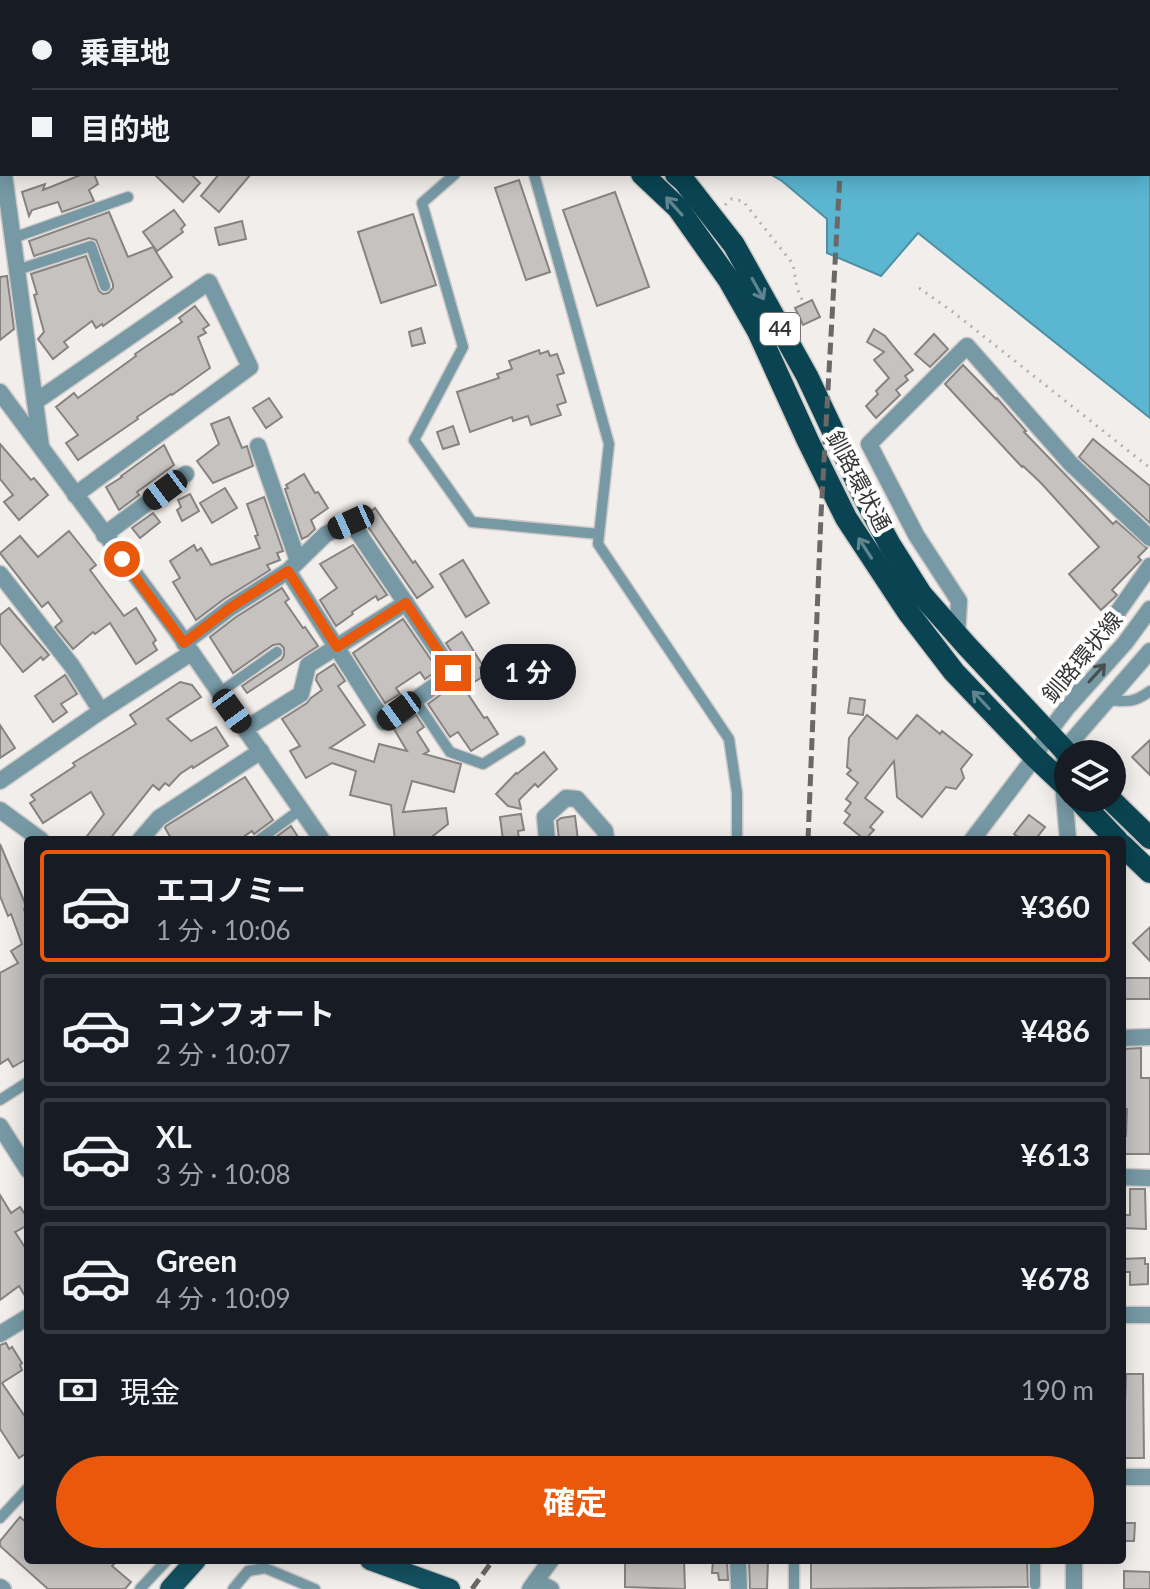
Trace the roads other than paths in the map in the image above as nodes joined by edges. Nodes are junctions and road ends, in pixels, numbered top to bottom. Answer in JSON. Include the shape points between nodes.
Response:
{"nodes":[{"id":1,"x":4,"y":176,"type":"edge"},
{"id":2,"x":453,"y":176,"type":"edge"},
{"id":3,"x":535,"y":176,"type":"edge"},
{"id":4,"x":644,"y":176,"type":"edge"},
{"id":5,"x":678,"y":176,"type":"edge"},
{"id":6,"x":128,"y":197,"type":"dead end"},
{"id":7,"x":13,"y":238,"type":"junction"},
{"id":8,"x":17,"y":270,"type":"junction"},
{"id":9,"x":105,"y":286,"type":"dead end"},
{"id":10,"x":0,"y":392,"type":"edge"},
{"id":11,"x":35,"y":402,"type":"junction"},
{"id":12,"x":41,"y":446,"type":"junction"},
{"id":13,"x":258,"y":446,"type":"dead end"},
{"id":14,"x":186,"y":474,"type":"dead end"},
{"id":15,"x":75,"y":495,"type":"junction"},
{"id":16,"x":599,"y":534,"type":"junction"},
{"id":17,"x":104,"y":535,"type":"junction"},
{"id":18,"x":1150,"y":538,"type":"edge"},
{"id":19,"x":293,"y":566,"type":"junction"},
{"id":20,"x":1150,"y":566,"type":"edge"},
{"id":21,"x":0,"y":574,"type":"edge"},
{"id":22,"x":406,"y":603,"type":"junction"},
{"id":23,"x":1150,"y":609,"type":"edge"},
{"id":24,"x":957,"y":636,"type":"junction"},
{"id":25,"x":337,"y":647,"type":"junction"},
{"id":26,"x":188,"y":648,"type":"junction"},
{"id":27,"x":1150,"y":651,"type":"edge"},
{"id":28,"x":277,"y":652,"type":"dead end"},
{"id":29,"x":1150,"y":691,"type":"edge"},
{"id":30,"x":219,"y":693,"type":"junction"},
{"id":31,"x":1078,"y":695,"type":"junction"},
{"id":32,"x":415,"y":700,"type":"junction"},
{"id":33,"x":1108,"y":700,"type":"junction"},
{"id":34,"x":101,"y":711,"type":"junction"},
{"id":35,"x":245,"y":729,"type":"junction"},
{"id":36,"x":1048,"y":733,"type":"junction"},
{"id":37,"x":1055,"y":740,"type":"edge"},
{"id":38,"x":1076,"y":740,"type":"edge"},
{"id":39,"x":520,"y":741,"type":"dead end"},
{"id":40,"x":261,"y":751,"type":"junction"},
{"id":41,"x":1054,"y":754,"type":"edge"},
{"id":42,"x":1035,"y":757,"type":"junction"},
{"id":43,"x":1054,"y":775,"type":"edge"},
{"id":44,"x":0,"y":781,"type":"edge"},
{"id":45,"x":301,"y":809,"type":"junction"},
{"id":46,"x":0,"y":810,"type":"edge"},
{"id":47,"x":1069,"y":812,"type":"edge"},
{"id":48,"x":1091,"y":812,"type":"edge"},
{"id":49,"x":1126,"y":812,"type":"edge"},
{"id":50,"x":1147,"y":829,"type":"edge"},
{"id":51,"x":36,"y":836,"type":"edge"},
{"id":52,"x":143,"y":836,"type":"edge"},
{"id":53,"x":264,"y":836,"type":"edge"},
{"id":54,"x":319,"y":836,"type":"edge"},
{"id":55,"x":547,"y":836,"type":"edge"},
{"id":56,"x":606,"y":836,"type":"edge"},
{"id":57,"x":737,"y":836,"type":"edge"},
{"id":58,"x":975,"y":836,"type":"edge"},
{"id":59,"x":1068,"y":836,"type":"edge"},
{"id":60,"x":1113,"y":836,"type":"edge"},
{"id":61,"x":1126,"y":849,"type":"edge"},
{"id":62,"x":1150,"y":872,"type":"edge"},
{"id":63,"x":1150,"y":1037,"type":"edge"},
{"id":64,"x":1126,"y":1038,"type":"edge"},
{"id":65,"x":24,"y":1085,"type":"edge"},
{"id":66,"x":0,"y":1100,"type":"edge"},
{"id":67,"x":0,"y":1126,"type":"edge"},
{"id":68,"x":24,"y":1164,"type":"edge"},
{"id":69,"x":1126,"y":1177,"type":"edge"},
{"id":70,"x":1150,"y":1178,"type":"edge"},
{"id":71,"x":1126,"y":1315,"type":"edge"},
{"id":72,"x":1150,"y":1315,"type":"edge"},
{"id":73,"x":24,"y":1319,"type":"edge"},
{"id":74,"x":0,"y":1334,"type":"edge"},
{"id":75,"x":1126,"y":1477,"type":"edge"},
{"id":76,"x":1150,"y":1477,"type":"edge"},
{"id":77,"x":24,"y":1492,"type":"edge"},
{"id":78,"x":0,"y":1518,"type":"edge"},
{"id":79,"x":163,"y":1564,"type":"edge"},
{"id":80,"x":381,"y":1564,"type":"edge"},
{"id":81,"x":549,"y":1564,"type":"edge"},
{"id":82,"x":738,"y":1564,"type":"edge"},
{"id":83,"x":794,"y":1564,"type":"edge"},
{"id":84,"x":1035,"y":1564,"type":"edge"},
{"id":85,"x":1074,"y":1564,"type":"edge"},
{"id":86,"x":291,"y":1585,"type":"edge"},
{"id":87,"x":1035,"y":1585,"type":"dead end"},
{"id":88,"x":539,"y":1586,"type":"edge"},
{"id":89,"x":140,"y":1589,"type":"edge"},
{"id":90,"x":233,"y":1589,"type":"edge"},
{"id":91,"x":315,"y":1589,"type":"edge"},
{"id":92,"x":450,"y":1589,"type":"edge"},
{"id":93,"x":739,"y":1589,"type":"edge"},
{"id":94,"x":794,"y":1589,"type":"edge"},
{"id":95,"x":1074,"y":1589,"type":"edge"}],
"edges":[{"from":1,"to":7,"type":"street"},
{"from":2,"to":16,"type":"lane","via":[[422,203],[463,347],[414,440],[472,522]]},
{"from":3,"to":16,"type":"lane","via":[[609,444]]},
{"from":42,"to":4,"type":"highway","name":"釧路環状通","number":"44","one_way":true,"via":[[954,672],[869,555],[729,280],[678,208]]},
{"from":5,"to":24,"type":"highway","name":"釧路環状通","number":"44","one_way":true,"via":[[734,245],[807,376],[890,545],[921,594]]},
{"from":6,"to":7,"type":"lane"},
{"from":7,"to":8,"type":"street"},
{"from":8,"to":9,"type":"lane","via":[[91,246]]},
{"from":8,"to":11,"type":"street"},
{"from":10,"to":12,"type":"street"},
{"from":11,"to":12,"type":"street"},
{"from":11,"to":15,"type":"street","via":[[209,282],[250,367]]},
{"from":12,"to":15,"type":"street"},
{"from":13,"to":19,"type":"street"},
{"from":14,"to":17,"type":"street"},
{"from":15,"to":17,"type":"street"},
{"from":16,"to":57,"type":"lane","via":[[598,544],[729,739]]},
{"from":17,"to":26,"type":"street"},
{"from":18,"to":24,"type":"street","via":[[1071,464],[967,346],[869,444],[916,535],[959,601]]},
{"from":19,"to":22,"type":"street","via":[[326,534],[351,522]]},
{"from":19,"to":25,"type":"street"},
{"from":19,"to":26,"type":"street","via":[[230,608]]},
{"from":20,"to":31,"type":"street","via":[[1110,623],[1067,670]]},
{"from":21,"to":34,"type":"street"},
{"from":22,"to":25,"type":"street"},
{"from":22,"to":32,"type":"street","via":[[453,673]]},
{"from":31,"to":23,"type":"street","name":"釧路環状線","one_way":true},
{"from":24,"to":36,"type":"highway","name":"釧路環状通","number":"44"},
{"from":25,"to":32,"type":"street","via":[[384,722]]},
{"from":25,"to":35,"type":"street","via":[[308,665],[301,694]]},
{"from":26,"to":30,"type":"street"},
{"from":26,"to":34,"type":"street"},
{"from":27,"to":33,"type":"street"},
{"from":28,"to":30,"type":"lane"},
{"from":29,"to":33,"type":"lane","via":[[1128,702]]},
{"from":30,"to":35,"type":"street"},
{"from":31,"to":36,"type":"street","name":"釧路環状線"},
{"from":32,"to":39,"type":"lane","via":[[450,752],[483,764]]},
{"from":33,"to":38,"type":"street"},
{"from":34,"to":44,"type":"street"},
{"from":35,"to":40,"type":"street"},
{"from":36,"to":37,"type":"highway","name":"釧路環状通","number":"44"},
{"from":36,"to":42,"type":"street","name":"釧路環状線"},
{"from":40,"to":45,"type":"street"},
{"from":40,"to":52,"type":"street","via":[[159,818]]},
{"from":41,"to":42,"type":"street"},
{"from":42,"to":43,"type":"highway","name":"釧路環状通","number":"44"},
{"from":42,"to":58,"type":"street","name":"釧路環状線"},
{"from":45,"to":53,"type":"lane"},
{"from":45,"to":54,"type":"street"},
{"from":46,"to":51,"type":"street"},
{"from":47,"to":59,"type":"street"},
{"from":48,"to":60,"type":"highway","name":"釧路環状通","number":"44"},
{"from":49,"to":50,"type":"highway"},
{"from":55,"to":56,"type":"street","via":[[545,817],[566,798],[577,799]]},
{"from":61,"to":62,"type":"highway"},
{"from":63,"to":64,"type":"street"},
{"from":65,"to":66,"type":"lane"},
{"from":67,"to":68,"type":"street"},
{"from":69,"to":70,"type":"street"},
{"from":71,"to":72,"type":"street"},
{"from":73,"to":74,"type":"street"},
{"from":75,"to":76,"type":"street"},
{"from":77,"to":78,"type":"lane"},
{"from":79,"to":89,"type":"lane"},
{"from":80,"to":92,"type":"main road"},
{"from":81,"to":88,"type":"street"},
{"from":82,"to":93,"type":"street"},
{"from":83,"to":94,"type":"lane"},
{"from":84,"to":87,"type":"lane"},
{"from":85,"to":95,"type":"street"},
{"from":86,"to":90,"type":"lane","via":[[265,1568],[248,1571]]},
{"from":86,"to":91,"type":"lane"}]}
